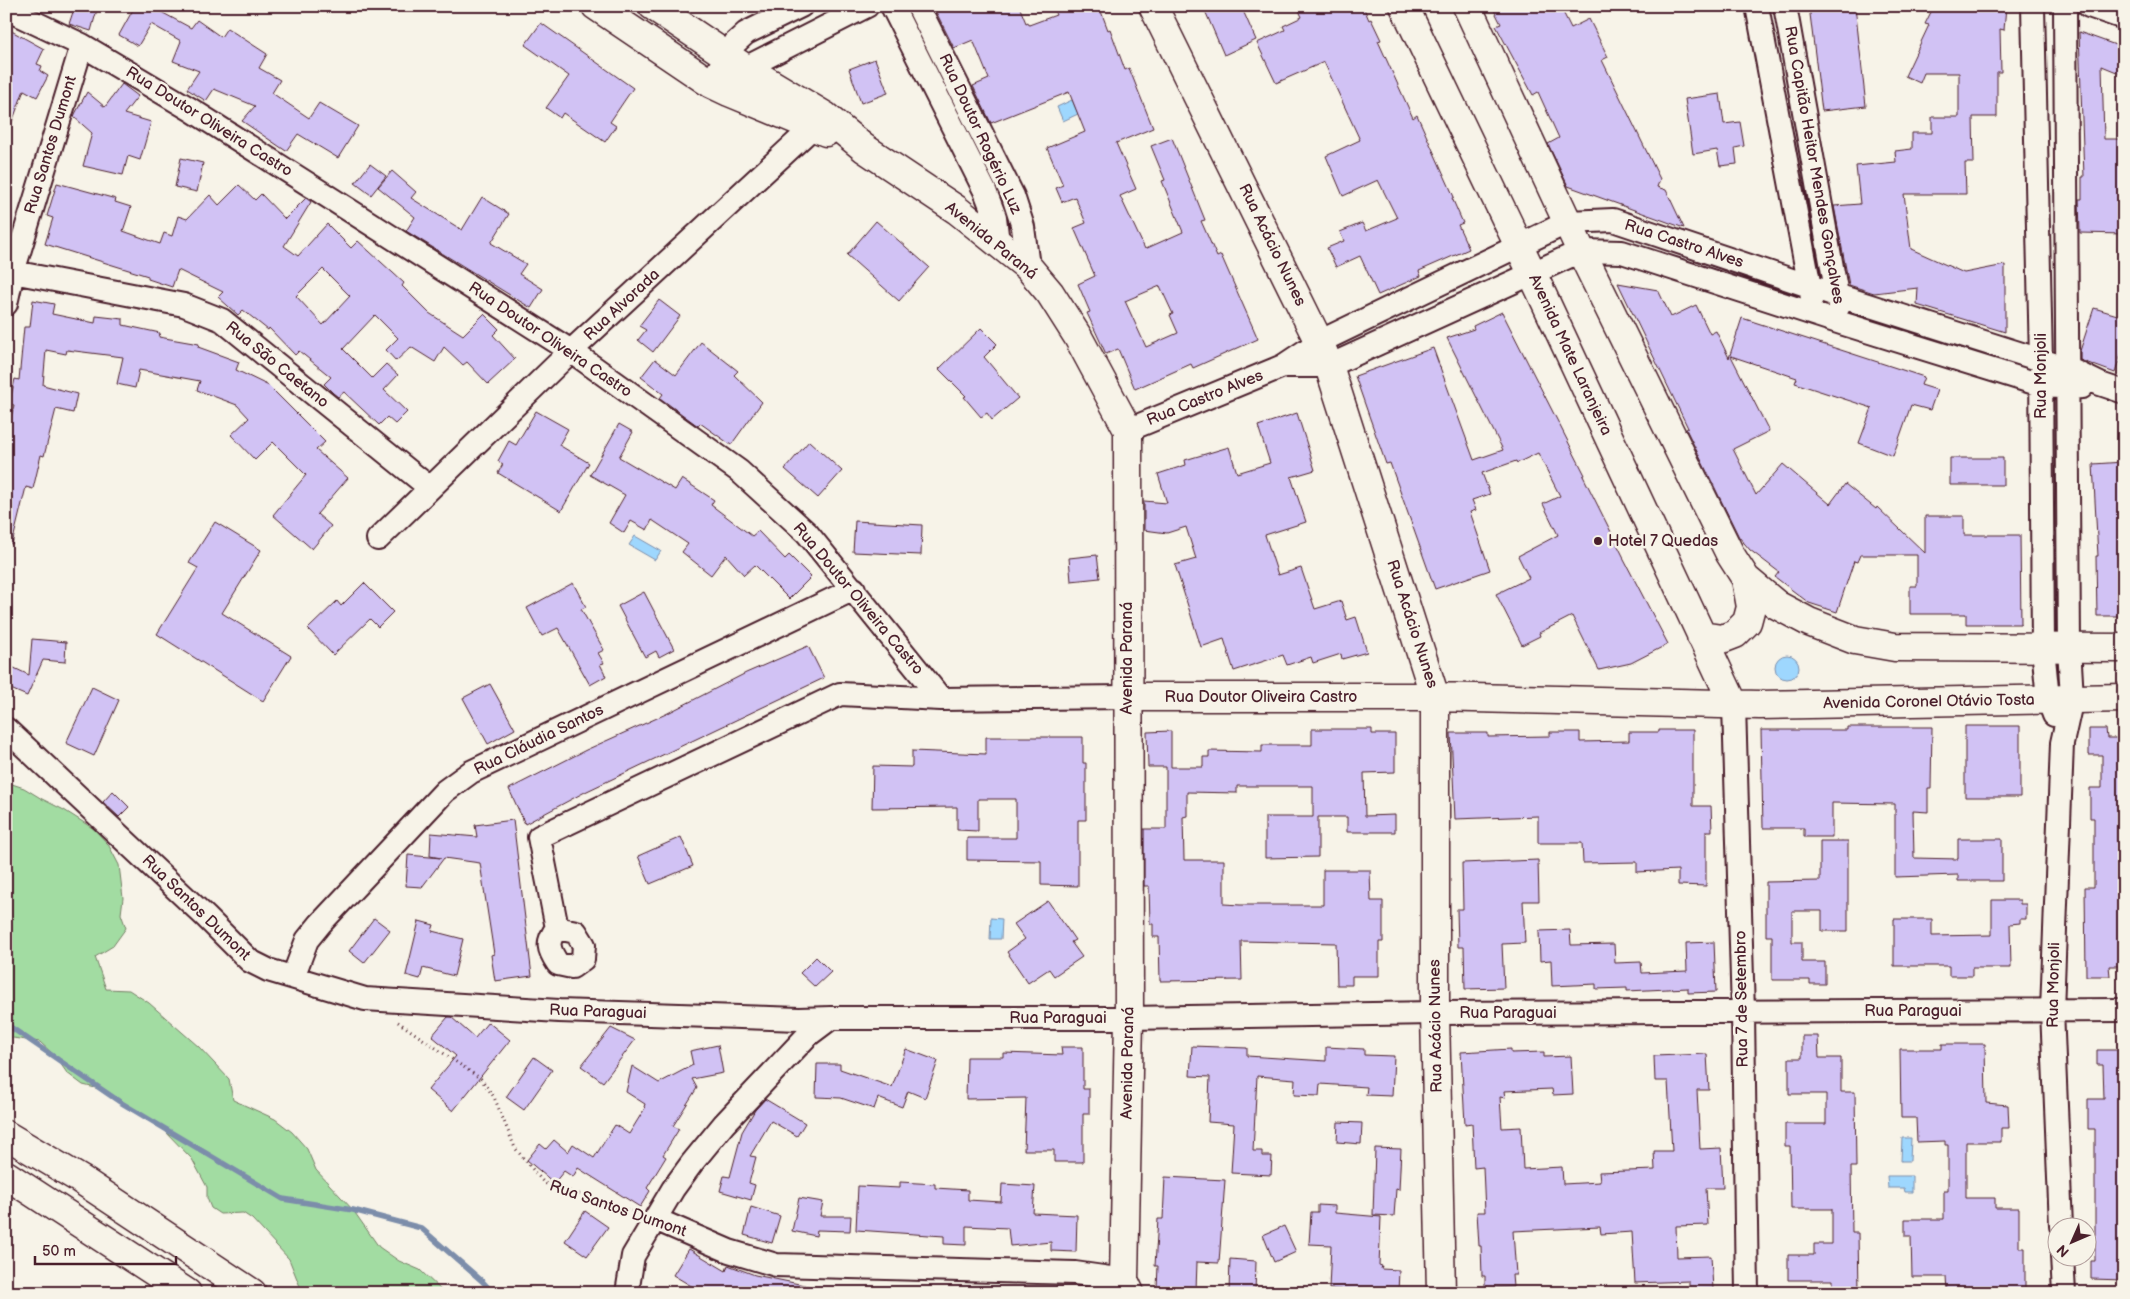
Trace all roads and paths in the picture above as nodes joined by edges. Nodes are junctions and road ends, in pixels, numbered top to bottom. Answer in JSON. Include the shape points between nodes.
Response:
{"nodes":[{"id":1,"x":596,"y":6,"type":"edge"},
{"id":2,"x":653,"y":6,"type":"edge"},
{"id":3,"x":801,"y":6,"type":"edge"},
{"id":4,"x":867,"y":6,"type":"edge"},
{"id":5,"x":892,"y":6,"type":"edge"},
{"id":6,"x":918,"y":6,"type":"edge"},
{"id":7,"x":1153,"y":6,"type":"edge"},
{"id":8,"x":1404,"y":6,"type":"edge"},
{"id":9,"x":1467,"y":6,"type":"edge"},
{"id":10,"x":1757,"y":6,"type":"edge"},
{"id":11,"x":1784,"y":6,"type":"edge"},
{"id":12,"x":2032,"y":6,"type":"edge"},
{"id":13,"x":2065,"y":6,"type":"edge"},
{"id":14,"x":2089,"y":6,"type":"edge"},
{"id":15,"x":8,"y":8,"type":"edge"},
{"id":16,"x":2124,"y":18,"type":"edge"},
{"id":17,"x":82,"y":45,"type":"junction"},
{"id":18,"x":736,"y":62,"type":"junction"},
{"id":19,"x":1800,"y":87,"type":"junction"},
{"id":20,"x":719,"y":88,"type":"junction"},
{"id":21,"x":1772,"y":89,"type":"junction"},
{"id":22,"x":820,"y":122,"type":"junction"},
{"id":23,"x":2037,"y":190,"type":"junction"},
{"id":24,"x":2067,"y":190,"type":"junction"},
{"id":25,"x":1568,"y":222,"type":"junction"},
{"id":26,"x":998,"y":243,"type":"junction"},
{"id":27,"x":1518,"y":247,"type":"junction"},
{"id":28,"x":1581,"y":251,"type":"junction"},
{"id":29,"x":1028,"y":267,"type":"junction"},
{"id":30,"x":13,"y":272,"type":"junction"},
{"id":31,"x":1532,"y":273,"type":"junction"},
{"id":32,"x":1810,"y":285,"type":"junction"},
{"id":33,"x":1836,"y":295,"type":"junction"},
{"id":34,"x":6,"y":304,"type":"edge"},
{"id":35,"x":1816,"y":315,"type":"junction"},
{"id":36,"x":1844,"y":324,"type":"junction"},
{"id":37,"x":1941,"y":328,"type":"junction"},
{"id":38,"x":572,"y":351,"type":"junction"},
{"id":39,"x":1935,"y":352,"type":"junction"},
{"id":40,"x":1324,"y":354,"type":"junction"},
{"id":41,"x":2041,"y":361,"type":"junction"},
{"id":42,"x":2069,"y":379,"type":"junction"},
{"id":43,"x":2040,"y":385,"type":"junction"},
{"id":44,"x":2124,"y":392,"type":"edge"},
{"id":45,"x":1128,"y":430,"type":"junction"},
{"id":46,"x":430,"y":488,"type":"junction"},
{"id":47,"x":378,"y":539,"type":"dead end"},
{"id":48,"x":1746,"y":579,"type":"junction"},
{"id":49,"x":854,"y":589,"type":"junction"},
{"id":50,"x":1701,"y":636,"type":"junction"},
{"id":51,"x":2056,"y":648,"type":"junction"},
{"id":52,"x":2124,"y":648,"type":"edge"},
{"id":53,"x":1127,"y":697,"type":"junction"},
{"id":54,"x":1435,"y":697,"type":"junction"},
{"id":55,"x":2060,"y":698,"type":"junction"},
{"id":56,"x":2124,"y":698,"type":"edge"},
{"id":57,"x":941,"y":699,"type":"junction"},
{"id":58,"x":1734,"y":705,"type":"junction"},
{"id":59,"x":6,"y":729,"type":"edge"},
{"id":60,"x":557,"y":928,"type":"dead end"},
{"id":61,"x":293,"y":977,"type":"junction"},
{"id":62,"x":365,"y":999,"type":"joint"},
{"id":63,"x":2052,"y":1010,"type":"junction"},
{"id":64,"x":2124,"y":1010,"type":"edge"},
{"id":65,"x":1744,"y":1012,"type":"junction"},
{"id":66,"x":1435,"y":1013,"type":"junction"},
{"id":67,"x":831,"y":1018,"type":"junction"},
{"id":68,"x":1129,"y":1018,"type":"junction"},
{"id":69,"x":396,"y":1020,"type":"dead end"},
{"id":70,"x":6,"y":1135,"type":"edge"},
{"id":71,"x":6,"y":1176,"type":"edge"},
{"id":72,"x":2061,"y":1216,"type":"edge"},
{"id":73,"x":655,"y":1219,"type":"junction"},
{"id":74,"x":2063,"y":1266,"type":"edge"},
{"id":75,"x":1127,"y":1286,"type":"edge"},
{"id":76,"x":632,"y":1287,"type":"edge"},
{"id":77,"x":188,"y":1293,"type":"edge"},
{"id":78,"x":252,"y":1293,"type":"edge"},
{"id":79,"x":1441,"y":1293,"type":"edge"},
{"id":80,"x":1747,"y":1293,"type":"edge"},
{"id":81,"x":2064,"y":1293,"type":"edge"}],
"edges":[{"from":1,"to":20,"type":"street","name":"Avenida Paraná"},
{"from":2,"to":18,"type":"street","name":"Avenida Paraná"},
{"from":3,"to":18,"type":"street","via":[[746,33],[735,43]]},
{"from":4,"to":18,"type":"street"},
{"from":5,"to":26,"type":"street","name":"Rua Doutor Rogério Luz","via":[[985,191],[995,217]]},
{"from":6,"to":29,"type":"street","name":"Rua Doutor Rogério Luz","via":[[1013,196],[1023,228]]},
{"from":7,"to":40,"type":"street","name":"Rua Acácio Nunes"},
{"from":8,"to":27,"type":"street","name":"Avenida Mate Laranjeira"},
{"from":9,"to":25,"type":"street"},
{"from":10,"to":21,"type":"street","name":"Rua Capitão Heitor Mendes Gonçalves"},
{"from":11,"to":19,"type":"street","name":"Rua Capitão Heitor Mendes Gonçalves"},
{"from":12,"to":23,"type":"street","name":"Rua Monjoli"},
{"from":13,"to":24,"type":"street","name":"Rua Monjoli"},
{"from":14,"to":16,"type":"street"},
{"from":15,"to":17,"type":"street","name":"Rua Doutor Oliveira Castro"},
{"from":17,"to":30,"type":"street","name":"Rua Santos Dumont"},
{"from":17,"to":38,"type":"street","name":"Rua Doutor Oliveira Castro","via":[[190,109]]},
{"from":18,"to":20,"type":"street"},
{"from":18,"to":22,"type":"street","name":"Avenida Paraná"},
{"from":19,"to":21,"type":"street"},
{"from":19,"to":33,"type":"street","name":"Rua Capitão Heitor Mendes Gonçalves"},
{"from":20,"to":22,"type":"street","name":"Avenida Paraná"},
{"from":21,"to":32,"type":"street","name":"Rua Capitão Heitor Mendes Gonçalves"},
{"from":22,"to":26,"type":"street","name":"Avenida Paraná","via":[[957,210]]},
{"from":22,"to":38,"type":"street","name":"Rua Alvorada"},
{"from":23,"to":24,"type":"street"},
{"from":23,"to":41,"type":"street","name":"Rua Monjoli"},
{"from":24,"to":42,"type":"street","name":"Rua Monjoli"},
{"from":25,"to":27,"type":"street","name":"Rua Castro Alves"},
{"from":25,"to":28,"type":"street"},
{"from":25,"to":32,"type":"street","name":"Rua Castro Alves","via":[[1613,220]]},
{"from":26,"to":29,"type":"street","name":"Avenida Paraná"},
{"from":27,"to":31,"type":"street","name":"Avenida Mate Laranjeira"},
{"from":27,"to":40,"type":"street","name":"Rua Castro Alves"},
{"from":28,"to":31,"type":"street","name":"Rua Castro Alves"},
{"from":28,"to":35,"type":"street","name":"Rua Castro Alves","via":[[1622,252]]},
{"from":28,"to":48,"type":"street","via":[[1730,554]]},
{"from":29,"to":45,"type":"street","name":"Avenida Paraná","via":[[1069,322]]},
{"from":30,"to":34,"type":"street","name":"Rua Santos Dumont"},
{"from":30,"to":46,"type":"street","name":"Rua São Caetano","via":[[184,305],[222,320]]},
{"from":31,"to":40,"type":"street","name":"Rua Castro Alves"},
{"from":31,"to":50,"type":"street","name":"Avenida Mate Laranjeira"},
{"from":32,"to":33,"type":"street","name":"Rua Castro Alves"},
{"from":32,"to":35,"type":"street","name":"Rua Capitão Heitor Mendes Gonçalves"},
{"from":33,"to":36,"type":"street","name":"Rua Capitão Heitor Mendes Gonçalves"},
{"from":33,"to":37,"type":"street","name":"Rua Castro Alves"},
{"from":35,"to":36,"type":"street","name":"Rua Castro Alves"},
{"from":36,"to":39,"type":"street","name":"Rua Castro Alves"},
{"from":37,"to":39,"type":"street"},
{"from":37,"to":41,"type":"street","name":"Rua Castro Alves"},
{"from":38,"to":46,"type":"street","name":"Rua Alvorada"},
{"from":38,"to":49,"type":"street","name":"Rua Doutor Oliveira Castro","via":[[739,471],[807,533]]},
{"from":39,"to":43,"type":"street","name":"Rua Castro Alves"},
{"from":40,"to":45,"type":"street","name":"Rua Castro Alves","via":[[1283,366]]},
{"from":40,"to":54,"type":"street","name":"Rua Acácio Nunes"},
{"from":41,"to":42,"type":"street","name":"Rua Castro Alves"},
{"from":41,"to":43,"type":"street","name":"Rua Monjoli"},
{"from":42,"to":43,"type":"street","name":"Rua Castro Alves"},
{"from":42,"to":44,"type":"street","name":"Rua Castro Alves"},
{"from":42,"to":51,"type":"street","name":"Rua Monjoli"},
{"from":43,"to":51,"type":"street","name":"Rua Monjoli"},
{"from":45,"to":53,"type":"street","name":"Avenida Paraná"},
{"from":46,"to":47,"type":"street","name":"Rua Alvorada"},
{"from":48,"to":50,"type":"street","via":[[1751,607],[1747,622],[1736,634],[1722,639]]},
{"from":48,"to":51,"type":"street","via":[[1777,605],[1855,640],[1895,647]]},
{"from":49,"to":57,"type":"street","name":"Rua Doutor Oliveira Castro"},
{"from":49,"to":61,"type":"street","name":"Rua Cláudia Santos","via":[[471,772],[445,791],[320,924],[307,940]]},
{"from":50,"to":58,"type":"street","name":"Avenida Mate Laranjeira"},
{"from":51,"to":52,"type":"street"},
{"from":51,"to":55,"type":"street","name":"Rua Monjoli"},
{"from":53,"to":54,"type":"street","name":"Rua Doutor Oliveira Castro"},
{"from":53,"to":57,"type":"street","name":"Rua Doutor Oliveira Castro"},
{"from":53,"to":68,"type":"street","name":"Avenida Paraná"},
{"from":54,"to":58,"type":"street","name":"Rua Doutor Oliveira Castro"},
{"from":54,"to":66,"type":"street","name":"Rua Acácio Nunes"},
{"from":55,"to":56,"type":"street","name":"Avenida Coronel Otávio Tosta"},
{"from":55,"to":58,"type":"street","name":"Avenida Coronel Otávio Tosta"},
{"from":55,"to":63,"type":"street","name":"Rua Monjoli","via":[[2062,743]]},
{"from":57,"to":60,"type":"street","via":[[840,694],[539,837]]},
{"from":58,"to":65,"type":"street","name":"Rua 7 de Setembro"},
{"from":59,"to":61,"type":"street","name":"Rua Santos Dumont","via":[[250,961]]},
{"from":61,"to":62,"type":"street","name":"Rua Santos Dumont"},
{"from":62,"to":67,"type":"street","name":"Rua Paraguai","via":[[559,1011]]},
{"from":63,"to":64,"type":"street","name":"Rua Paraguai"},
{"from":63,"to":65,"type":"street","name":"Rua Paraguai"},
{"from":63,"to":72,"type":"street","name":"Rua Monjoli"},
{"from":65,"to":66,"type":"street","name":"Rua Paraguai"},
{"from":65,"to":80,"type":"street","name":"Rua 7 de Setembro"},
{"from":66,"to":68,"type":"street","name":"Rua Paraguai"},
{"from":66,"to":79,"type":"street","name":"Rua Acácio Nunes"},
{"from":67,"to":68,"type":"street","name":"Rua Paraguai"},
{"from":67,"to":73,"type":"street","via":[[807,1036],[724,1124],[673,1189]]},
{"from":68,"to":75,"type":"street","name":"Avenida Paraná"},
{"from":69,"to":73,"type":"path","name":"Rua Santos Dumont","via":[[481,1079],[494,1097],[515,1148],[544,1184]]},
{"from":70,"to":78,"type":"street","via":[[80,1179]]},
{"from":71,"to":77,"type":"street"},
{"from":73,"to":75,"type":"street","name":"Rua Santos Dumont","via":[[729,1251],[776,1265],[1075,1273]]},
{"from":73,"to":76,"type":"street","via":[[633,1256]]},
{"from":74,"to":81,"type":"street"}]}
